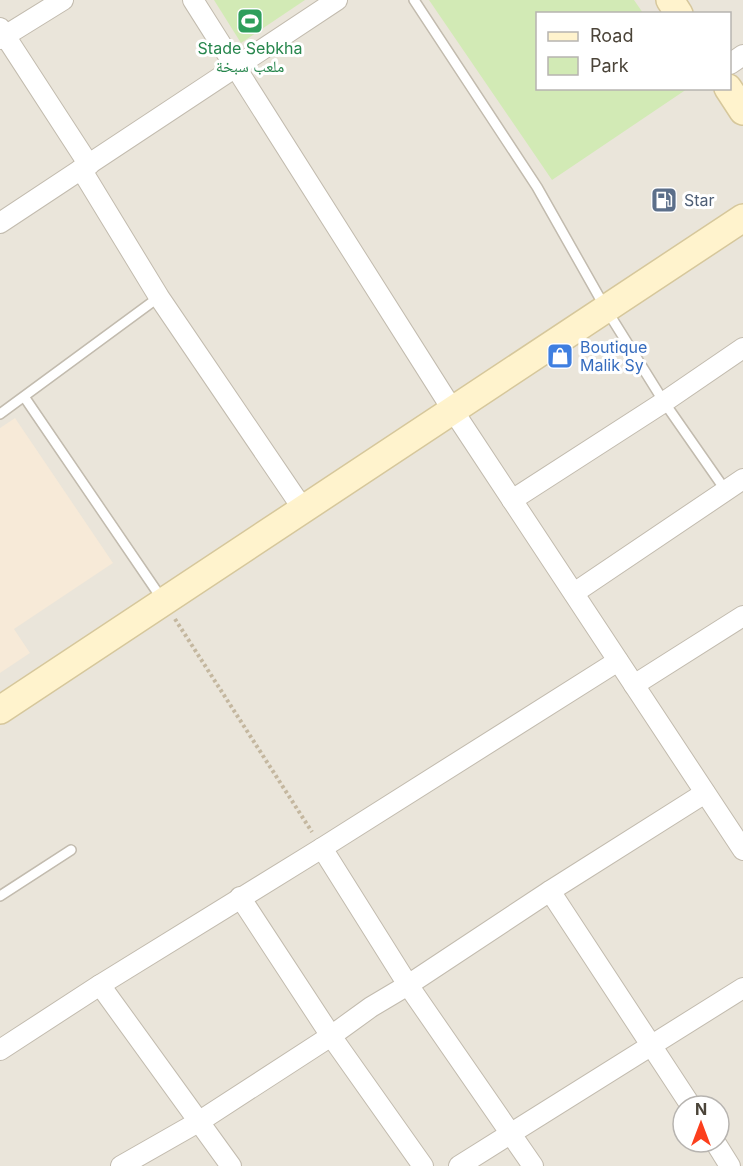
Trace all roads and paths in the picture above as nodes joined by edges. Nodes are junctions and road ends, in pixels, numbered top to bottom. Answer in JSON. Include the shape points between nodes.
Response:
{"nodes":[{"id":1,"x":63,"y":0,"type":"edge"},
{"id":2,"x":193,"y":0,"type":"edge"},
{"id":3,"x":337,"y":0,"type":"edge"},
{"id":4,"x":414,"y":0,"type":"edge"},
{"id":5,"x":2,"y":35,"type":"edge"},
{"id":6,"x":236,"y":67,"type":"junction"},
{"id":7,"x":729,"y":90,"type":"edge"},
{"id":8,"x":743,"y":111,"type":"edge"},
{"id":9,"x":85,"y":167,"type":"junction"},
{"id":10,"x":743,"y":218,"type":"edge"},
{"id":11,"x":0,"y":223,"type":"edge"},
{"id":12,"x":159,"y":297,"type":"junction"},
{"id":13,"x":606,"y":309,"type":"junction"},
{"id":14,"x":743,"y":348,"type":"edge"},
{"id":15,"x":25,"y":398,"type":"junction"},
{"id":16,"x":664,"y":402,"type":"junction"},
{"id":17,"x":452,"y":409,"type":"junction"},
{"id":18,"x":0,"y":414,"type":"edge"},
{"id":19,"x":743,"y":479,"type":"edge"},
{"id":20,"x":726,"y":491,"type":"junction"},
{"id":21,"x":512,"y":500,"type":"junction"},
{"id":22,"x":303,"y":509,"type":"junction"},
{"id":23,"x":574,"y":593,"type":"junction"},
{"id":24,"x":163,"y":601,"type":"junction"},
{"id":25,"x":743,"y":616,"type":"edge"},
{"id":26,"x":618,"y":661,"type":"junction"},
{"id":27,"x":634,"y":686,"type":"junction"},
{"id":28,"x":0,"y":710,"type":"edge"},
{"id":29,"x":705,"y":793,"type":"junction"},
{"id":30,"x":322,"y":848,"type":"junction"},
{"id":31,"x":743,"y":849,"type":"edge"},
{"id":32,"x":71,"y":850,"type":"dead end"},
{"id":33,"x":550,"y":891,"type":"junction"},
{"id":34,"x":0,"y":896,"type":"edge"},
{"id":35,"x":240,"y":897,"type":"junction"},
{"id":36,"x":100,"y":985,"type":"junction"},
{"id":37,"x":408,"y":985,"type":"junction"},
{"id":38,"x":743,"y":988,"type":"edge"},
{"id":39,"x":331,"y":1036,"type":"junction"},
{"id":40,"x":651,"y":1045,"type":"junction"},
{"id":41,"x":0,"y":1050,"type":"edge"},
{"id":42,"x":683,"y":1094,"type":"edge"},
{"id":43,"x":200,"y":1120,"type":"junction"},
{"id":44,"x":512,"y":1133,"type":"junction"},
{"id":45,"x":122,"y":1166,"type":"edge"},
{"id":46,"x":231,"y":1166,"type":"edge"},
{"id":47,"x":423,"y":1166,"type":"edge"},
{"id":48,"x":459,"y":1166,"type":"edge"},
{"id":49,"x":533,"y":1166,"type":"edge"}],
"edges":[{"from":1,"to":5,"type":"street"},
{"from":2,"to":6,"type":"street"},
{"from":3,"to":6,"type":"street"},
{"from":4,"to":13,"type":"lane","via":[[537,187]]},
{"from":5,"to":9,"type":"street"},
{"from":6,"to":9,"type":"street"},
{"from":6,"to":17,"type":"street"},
{"from":7,"to":8,"type":"street"},
{"from":9,"to":11,"type":"street"},
{"from":9,"to":12,"type":"street"},
{"from":10,"to":13,"type":"street"},
{"from":12,"to":15,"type":"lane"},
{"from":12,"to":22,"type":"street"},
{"from":13,"to":16,"type":"lane"},
{"from":13,"to":17,"type":"street"},
{"from":14,"to":16,"type":"street"},
{"from":15,"to":18,"type":"lane"},
{"from":15,"to":24,"type":"lane"},
{"from":16,"to":20,"type":"lane"},
{"from":16,"to":21,"type":"street"},
{"from":17,"to":21,"type":"street"},
{"from":17,"to":22,"type":"street"},
{"from":19,"to":20,"type":"street"},
{"from":20,"to":23,"type":"street"},
{"from":21,"to":23,"type":"street"},
{"from":22,"to":24,"type":"street"},
{"from":23,"to":26,"type":"street"},
{"from":24,"to":28,"type":"street"},
{"from":24,"to":30,"type":"path"},
{"from":25,"to":27,"type":"street"},
{"from":26,"to":27,"type":"street"},
{"from":26,"to":30,"type":"street"},
{"from":27,"to":29,"type":"street"},
{"from":29,"to":31,"type":"street"},
{"from":29,"to":33,"type":"street"},
{"from":30,"to":35,"type":"street"},
{"from":30,"to":37,"type":"street"},
{"from":32,"to":34,"type":"lane"},
{"from":33,"to":37,"type":"street"},
{"from":33,"to":40,"type":"street"},
{"from":35,"to":36,"type":"street"},
{"from":35,"to":39,"type":"street"},
{"from":36,"to":41,"type":"street"},
{"from":36,"to":43,"type":"street"},
{"from":37,"to":39,"type":"street"},
{"from":37,"to":44,"type":"street"},
{"from":38,"to":40,"type":"street"},
{"from":39,"to":43,"type":"street"},
{"from":39,"to":47,"type":"street"},
{"from":40,"to":42,"type":"street"},
{"from":40,"to":44,"type":"street"},
{"from":43,"to":45,"type":"street"},
{"from":43,"to":46,"type":"street"},
{"from":44,"to":48,"type":"street"},
{"from":44,"to":49,"type":"street"}]}
